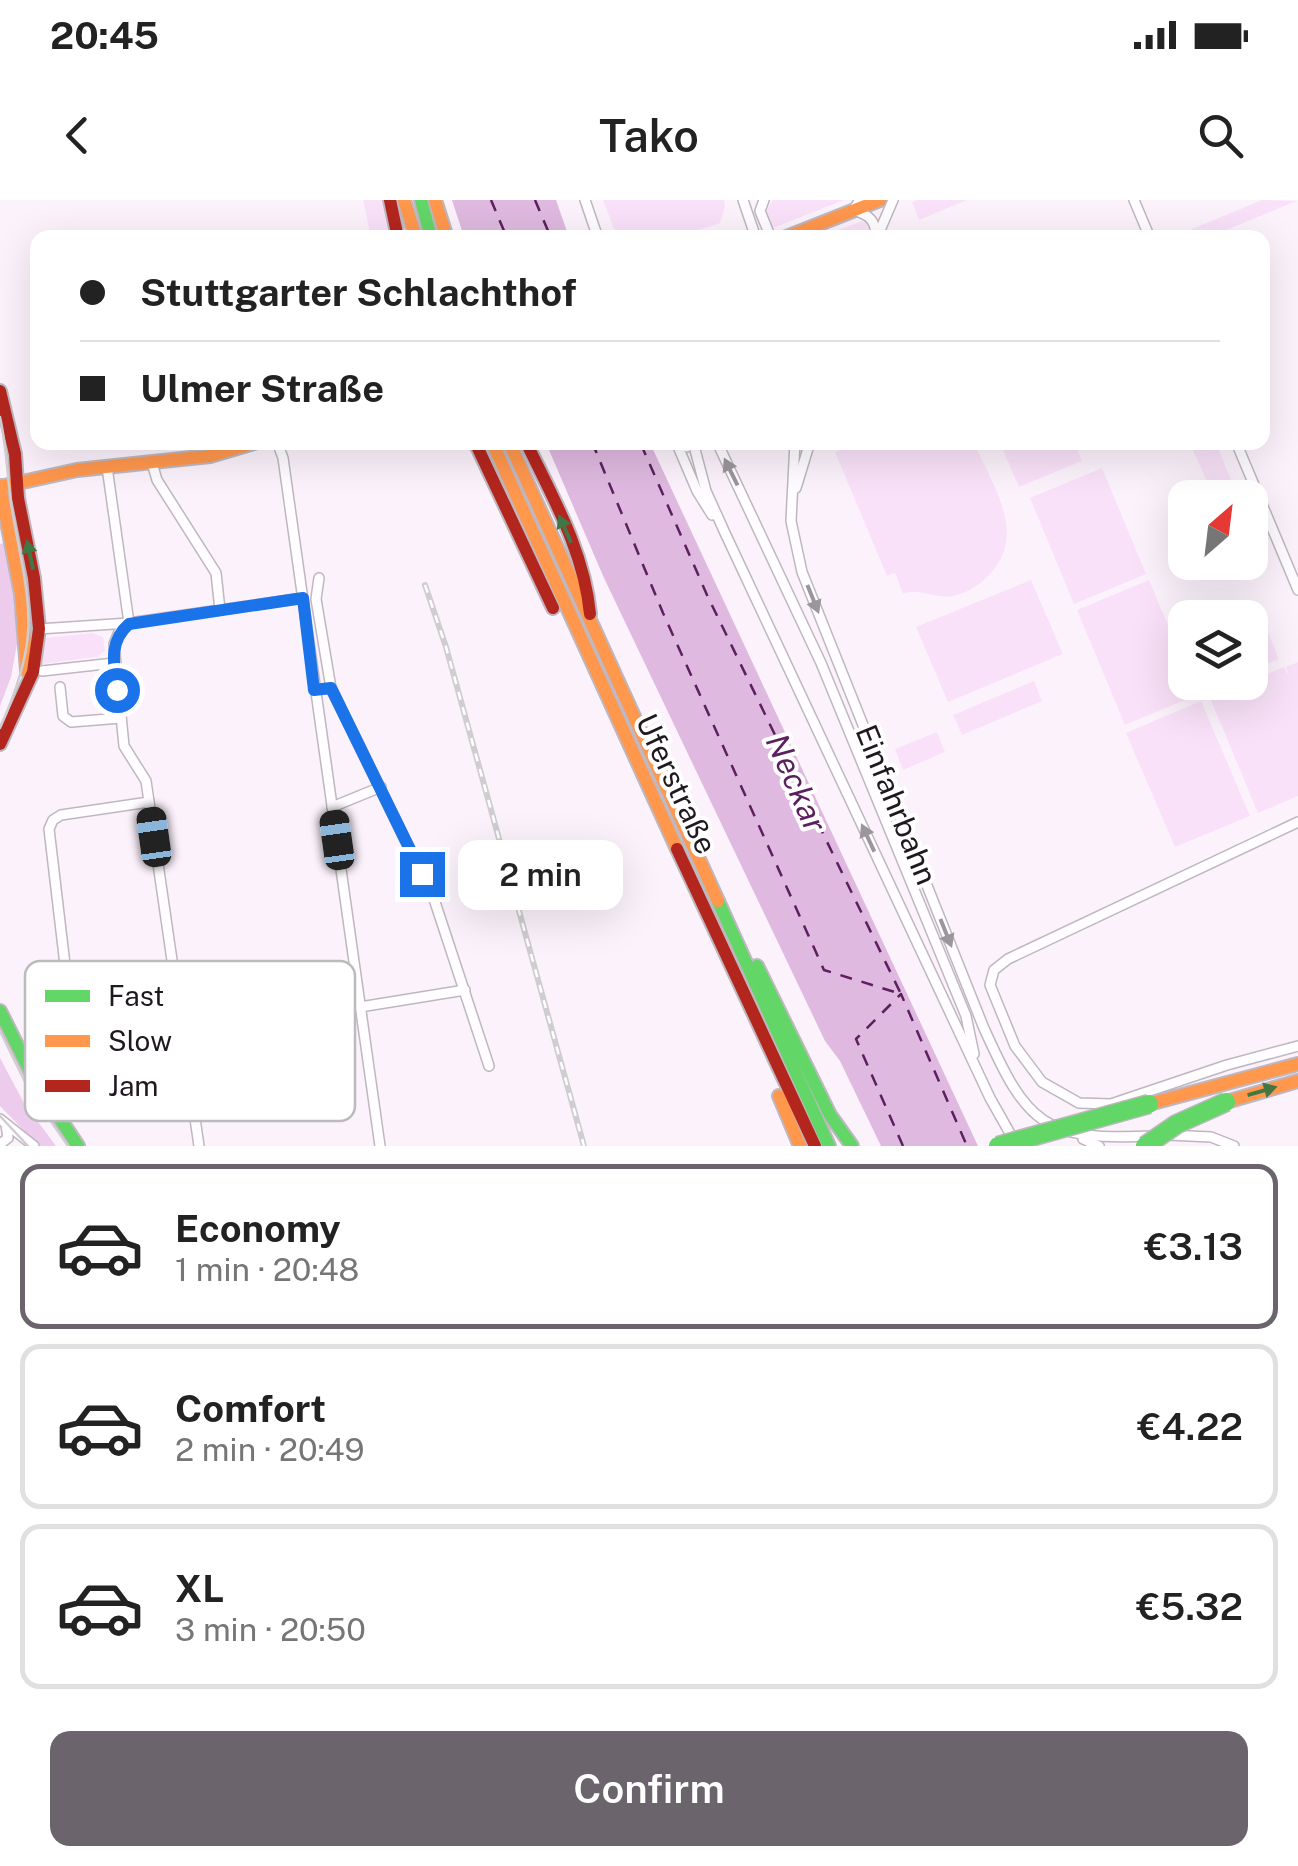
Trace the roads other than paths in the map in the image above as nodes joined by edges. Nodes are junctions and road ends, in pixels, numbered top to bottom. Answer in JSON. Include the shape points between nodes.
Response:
{"nodes":[{"id":1,"x":390,"y":200,"type":"edge"},
{"id":2,"x":404,"y":200,"type":"edge"},
{"id":3,"x":421,"y":200,"type":"edge"},
{"id":4,"x":435,"y":200,"type":"edge"},
{"id":5,"x":585,"y":200,"type":"edge"},
{"id":6,"x":742,"y":200,"type":"edge"},
{"id":7,"x":764,"y":200,"type":"edge"},
{"id":8,"x":893,"y":200,"type":"edge"},
{"id":9,"x":1134,"y":200,"type":"edge"},
{"id":10,"x":860,"y":204,"type":"edge"},
{"id":11,"x":882,"y":226,"type":"junction"},
{"id":12,"x":396,"y":230,"type":"edge"},
{"id":13,"x":413,"y":230,"type":"edge"},
{"id":14,"x":429,"y":230,"type":"edge"},
{"id":15,"x":444,"y":230,"type":"edge"},
{"id":16,"x":595,"y":230,"type":"edge"},
{"id":17,"x":753,"y":230,"type":"edge"},
{"id":18,"x":768,"y":230,"type":"edge"},
{"id":19,"x":800,"y":230,"type":"edge"},
{"id":20,"x":875,"y":230,"type":"edge"},
{"id":21,"x":880,"y":230,"type":"edge"},
{"id":22,"x":1147,"y":230,"type":"edge"},
{"id":23,"x":0,"y":391,"type":"edge"},
{"id":24,"x":230,"y":450,"type":"edge"},
{"id":25,"x":280,"y":450,"type":"edge"},
{"id":26,"x":286,"y":450,"type":"edge"},
{"id":27,"x":479,"y":450,"type":"edge"},
{"id":28,"x":496,"y":450,"type":"edge"},
{"id":29,"x":512,"y":450,"type":"edge"},
{"id":30,"x":530,"y":450,"type":"edge"},
{"id":31,"x":679,"y":450,"type":"edge"},
{"id":32,"x":690,"y":450,"type":"edge"},
{"id":33,"x":721,"y":450,"type":"edge"},
{"id":34,"x":794,"y":450,"type":"edge"},
{"id":35,"x":807,"y":450,"type":"edge"},
{"id":36,"x":1239,"y":450,"type":"edge"},
{"id":37,"x":284,"y":458,"type":"junction"},
{"id":38,"x":152,"y":463,"type":"junction"},
{"id":39,"x":108,"y":467,"type":"junction"},
{"id":40,"x":5,"y":485,"type":"edge"},
{"id":41,"x":790,"y":504,"type":"junction"},
{"id":42,"x":2,"y":514,"type":"edge"},
{"id":43,"x":725,"y":533,"type":"junction"},
{"id":44,"x":319,"y":578,"type":"dead end"},
{"id":45,"x":1298,"y":590,"type":"edge"},
{"id":46,"x":303,"y":598,"type":"junction"},
{"id":47,"x":220,"y":610,"type":"junction"},
{"id":48,"x":129,"y":624,"type":"junction"},
{"id":49,"x":39,"y":629,"type":"junction"},
{"id":50,"x":592,"y":630,"type":"junction"},
{"id":51,"x":590,"y":661,"type":"junction"},
{"id":52,"x":114,"y":662,"type":"junction"},
{"id":53,"x":42,"y":671,"type":"dead end"},
{"id":54,"x":60,"y":687,"type":"dead end"},
{"id":55,"x":331,"y":688,"type":"junction"},
{"id":56,"x":314,"y":690,"type":"junction"},
{"id":57,"x":24,"y":694,"type":"junction"},
{"id":58,"x":121,"y":718,"type":"junction"},
{"id":59,"x":0,"y":744,"type":"edge"},
{"id":60,"x":381,"y":787,"type":"junction"},
{"id":61,"x":149,"y":802,"type":"junction"},
{"id":62,"x":332,"y":807,"type":"junction"},
{"id":63,"x":1298,"y":822,"type":"edge"},
{"id":64,"x":715,"y":898,"type":"junction"},
{"id":65,"x":65,"y":961,"type":"edge"},
{"id":66,"x":172,"y":961,"type":"edge"},
{"id":67,"x":354,"y":961,"type":"edge"},
{"id":68,"x":355,"y":971,"type":"edge"},
{"id":69,"x":465,"y":990,"type":"junction"},
{"id":70,"x":360,"y":1007,"type":"junction"},
{"id":71,"x":0,"y":1012,"type":"edge"},
{"id":72,"x":769,"y":1046,"type":"junction"},
{"id":73,"x":1298,"y":1046,"type":"edge"},
{"id":74,"x":1298,"y":1064,"type":"edge"},
{"id":75,"x":489,"y":1066,"type":"dead end"},
{"id":76,"x":25,"y":1068,"type":"edge"},
{"id":77,"x":978,"y":1072,"type":"junction"},
{"id":78,"x":1298,"y":1082,"type":"edge"},
{"id":79,"x":60,"y":1121,"type":"edge"},
{"id":80,"x":195,"y":1121,"type":"edge"},
{"id":81,"x":3,"y":1122,"type":"edge"},
{"id":82,"x":1071,"y":1134,"type":"junction"},
{"id":83,"x":1084,"y":1137,"type":"junction"},
{"id":84,"x":0,"y":1144,"type":"edge"},
{"id":85,"x":34,"y":1146,"type":"edge"},
{"id":86,"x":78,"y":1146,"type":"edge"},
{"id":87,"x":199,"y":1146,"type":"edge"},
{"id":88,"x":380,"y":1146,"type":"edge"},
{"id":89,"x":800,"y":1146,"type":"edge"},
{"id":90,"x":815,"y":1146,"type":"edge"},
{"id":91,"x":829,"y":1146,"type":"edge"},
{"id":92,"x":852,"y":1146,"type":"edge"},
{"id":93,"x":998,"y":1146,"type":"edge"},
{"id":94,"x":1017,"y":1146,"type":"edge"},
{"id":95,"x":1098,"y":1146,"type":"edge"},
{"id":96,"x":1116,"y":1146,"type":"edge"},
{"id":97,"x":1145,"y":1146,"type":"edge"},
{"id":98,"x":1234,"y":1146,"type":"edge"}],
"edges":[{"from":1,"to":12,"type":"main road"},
{"from":2,"to":13,"type":"main road"},
{"from":3,"to":14,"type":"main road"},
{"from":4,"to":15,"type":"main road"},
{"from":5,"to":16,"type":"street"},
{"from":6,"to":17,"type":"street"},
{"from":7,"to":18,"type":"street","via":[[760,211]]},
{"from":8,"to":11,"type":"street"},
{"from":9,"to":22,"type":"street"},
{"from":10,"to":11,"type":"street","via":[[878,212]]},
{"from":10,"to":19,"type":"main road"},
{"from":10,"to":20,"type":"street"},
{"from":11,"to":21,"type":"street"},
{"from":23,"to":40,"type":"main road","via":[[15,454]]},
{"from":24,"to":38,"type":"main road"},
{"from":25,"to":37,"type":"street"},
{"from":26,"to":37,"type":"street"},
{"from":27,"to":51,"type":"main road","via":[[571,644]]},
{"from":28,"to":51,"type":"main road","name":"Uferstraße"},
{"from":29,"to":50,"type":"main road","name":"Uferstraße"},
{"from":50,"to":30,"type":"main road","one_way":true,"via":[[580,564]]},
{"from":31,"to":43,"type":"street"},
{"from":32,"to":43,"type":"street","name":"Einfahrbahn"},
{"from":77,"to":33,"type":"street","name":"Einfahrbahn","one_way":true,"via":[[966,1016],[793,601]]},
{"from":34,"to":41,"type":"street","name":"Einfahrbahn"},
{"from":35,"to":41,"type":"street"},
{"from":36,"to":45,"type":"street"},
{"from":37,"to":46,"type":"street"},
{"from":38,"to":39,"type":"main road"},
{"from":38,"to":47,"type":"street","via":[[216,573]]},
{"from":39,"to":40,"type":"main road"},
{"from":39,"to":48,"type":"street"},
{"from":40,"to":42,"type":"main road"},
{"from":49,"to":40,"type":"main road","one_way":true,"via":[[34,578]]},
{"from":41,"to":82,"type":"street","name":"Einfahrbahn","one_way":true,"via":[[802,572],[997,1058],[1023,1104]]},
{"from":42,"to":57,"type":"main road","via":[[21,594]]},
{"from":77,"to":43,"type":"street","name":"Einfahrbahn","one_way":true},
{"from":44,"to":55,"type":"street","via":[[316,599]]},
{"from":46,"to":47,"type":"street"},
{"from":46,"to":56,"type":"street"},
{"from":47,"to":48,"type":"street"},
{"from":48,"to":49,"type":"street"},
{"from":48,"to":52,"type":"street","via":[[114,644]]},
{"from":49,"to":57,"type":"main road"},
{"from":50,"to":64,"type":"main road","name":"Uferstraße"},
{"from":51,"to":72,"type":"main road","name":"Uferstraße"},
{"from":52,"to":53,"type":"street"},
{"from":52,"to":58,"type":"street"},
{"from":54,"to":58,"type":"street","via":[[63,716],[71,722]]},
{"from":55,"to":56,"type":"street"},
{"from":55,"to":60,"type":"street"},
{"from":56,"to":62,"type":"street"},
{"from":57,"to":59,"type":"main road"},
{"from":58,"to":61,"type":"street","via":[[124,746],[146,781]]},
{"from":60,"to":62,"type":"street"},
{"from":60,"to":69,"type":"street","via":[[434,899]]},
{"from":61,"to":65,"type":"street","via":[[61,815],[48,828]]},
{"from":61,"to":66,"type":"street"},
{"from":62,"to":67,"type":"street"},
{"from":63,"to":73,"type":"street","via":[[1008,959],[990,984],[1027,1066],[1060,1094],[1089,1105],[1111,1104]]},
{"from":64,"to":91,"type":"main road","name":"Uferstraße"},
{"from":64,"to":92,"type":"main road"},
{"from":68,"to":70,"type":"street"},
{"from":69,"to":70,"type":"street"},
{"from":69,"to":75,"type":"street"},
{"from":70,"to":88,"type":"street"},
{"from":71,"to":76,"type":"main road"},
{"from":72,"to":89,"type":"main road","via":[[772,1078]]},
{"from":72,"to":90,"type":"main road","name":"Uferstraße"},
{"from":74,"to":93,"type":"main road","bridge":true},
{"from":77,"to":94,"type":"street","name":"Einfahrbahn"},
{"from":97,"to":78,"type":"main road","one_way":true,"bridge":true,"via":[[1212,1108]]},
{"from":79,"to":86,"type":"main road"},
{"from":80,"to":87,"type":"street"},
{"from":81,"to":84,"type":"street","via":[[8,1138]]},
{"from":81,"to":85,"type":"street"},
{"from":82,"to":83,"type":"street","name":"Einfahrbahn"},
{"from":82,"to":95,"type":"street","name":"Einfahrbahn"},
{"from":83,"to":96,"type":"street","name":"Einfahrbahn"},
{"from":83,"to":98,"type":"street","name":"Einfahrbahn","via":[[1197,1135]]}]}
